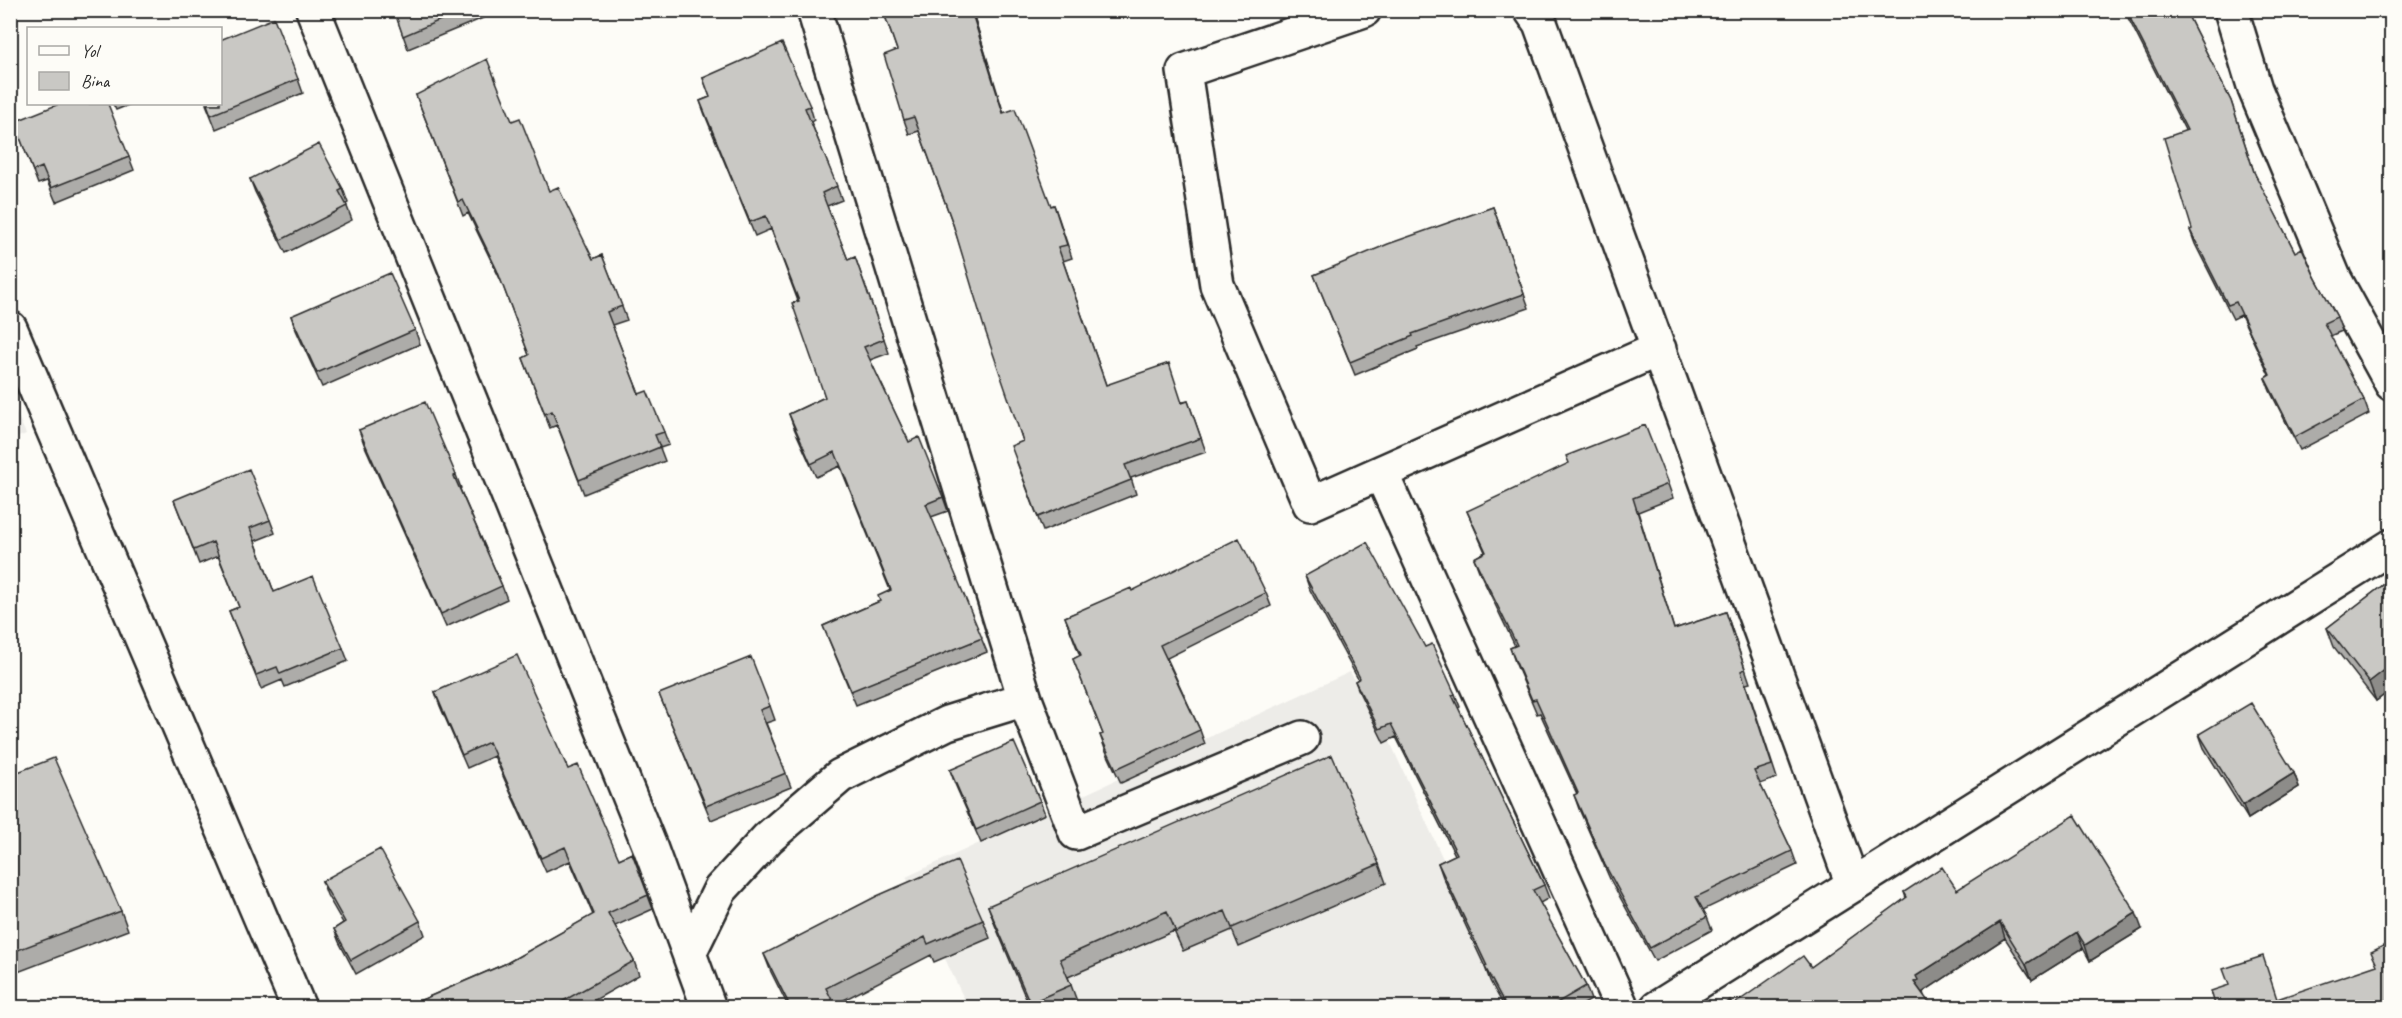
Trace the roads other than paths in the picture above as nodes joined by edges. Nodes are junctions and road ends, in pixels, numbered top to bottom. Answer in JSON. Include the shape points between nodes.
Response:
{"nodes":[{"id":1,"x":313,"y":10,"type":"edge"},
{"id":2,"x":814,"y":10,"type":"edge"},
{"id":3,"x":1364,"y":10,"type":"edge"},
{"id":4,"x":1531,"y":10,"type":"edge"},
{"id":5,"x":2231,"y":10,"type":"edge"},
{"id":6,"x":1330,"y":16,"type":"edge"},
{"id":7,"x":10,"y":328,"type":"edge"},
{"id":8,"x":1659,"y":349,"type":"junction"},
{"id":9,"x":2391,"y":384,"type":"edge"},
{"id":10,"x":24,"y":396,"type":"edge"},
{"id":11,"x":1381,"y":473,"type":"junction"},
{"id":12,"x":2391,"y":546,"type":"edge"},
{"id":13,"x":1025,"y":699,"type":"junction"},
{"id":14,"x":1302,"y":738,"type":"dead end"},
{"id":15,"x":1852,"y":885,"type":"junction"},
{"id":16,"x":689,"y":953,"type":"junction"},
{"id":17,"x":299,"y":1008,"type":"edge"},
{"id":18,"x":708,"y":1008,"type":"edge"},
{"id":19,"x":1622,"y":1008,"type":"edge"},
{"id":20,"x":1657,"y":1008,"type":"edge"}],
"edges":[{"from":1,"to":16,"type":"street","via":[[646,836]]},
{"from":2,"to":13,"type":"street"},
{"from":3,"to":6,"type":"street"},
{"from":4,"to":8,"type":"street","via":[[1540,23]]},
{"from":5,"to":9,"type":"street","via":[[2255,89],[2335,280]]},
{"from":6,"to":11,"type":"street","via":[[1184,71],[1217,285],[1310,504]]},
{"from":7,"to":10,"type":"street"},
{"from":8,"to":11,"type":"street"},
{"from":8,"to":15,"type":"street"},
{"from":10,"to":17,"type":"street"},
{"from":11,"to":19,"type":"street"},
{"from":12,"to":15,"type":"street"},
{"from":13,"to":14,"type":"street","via":[[1076,832]]},
{"from":13,"to":16,"type":"street","via":[[947,723],[840,776],[768,837],[720,890]]},
{"from":15,"to":20,"type":"street"},
{"from":16,"to":18,"type":"street"}]}
